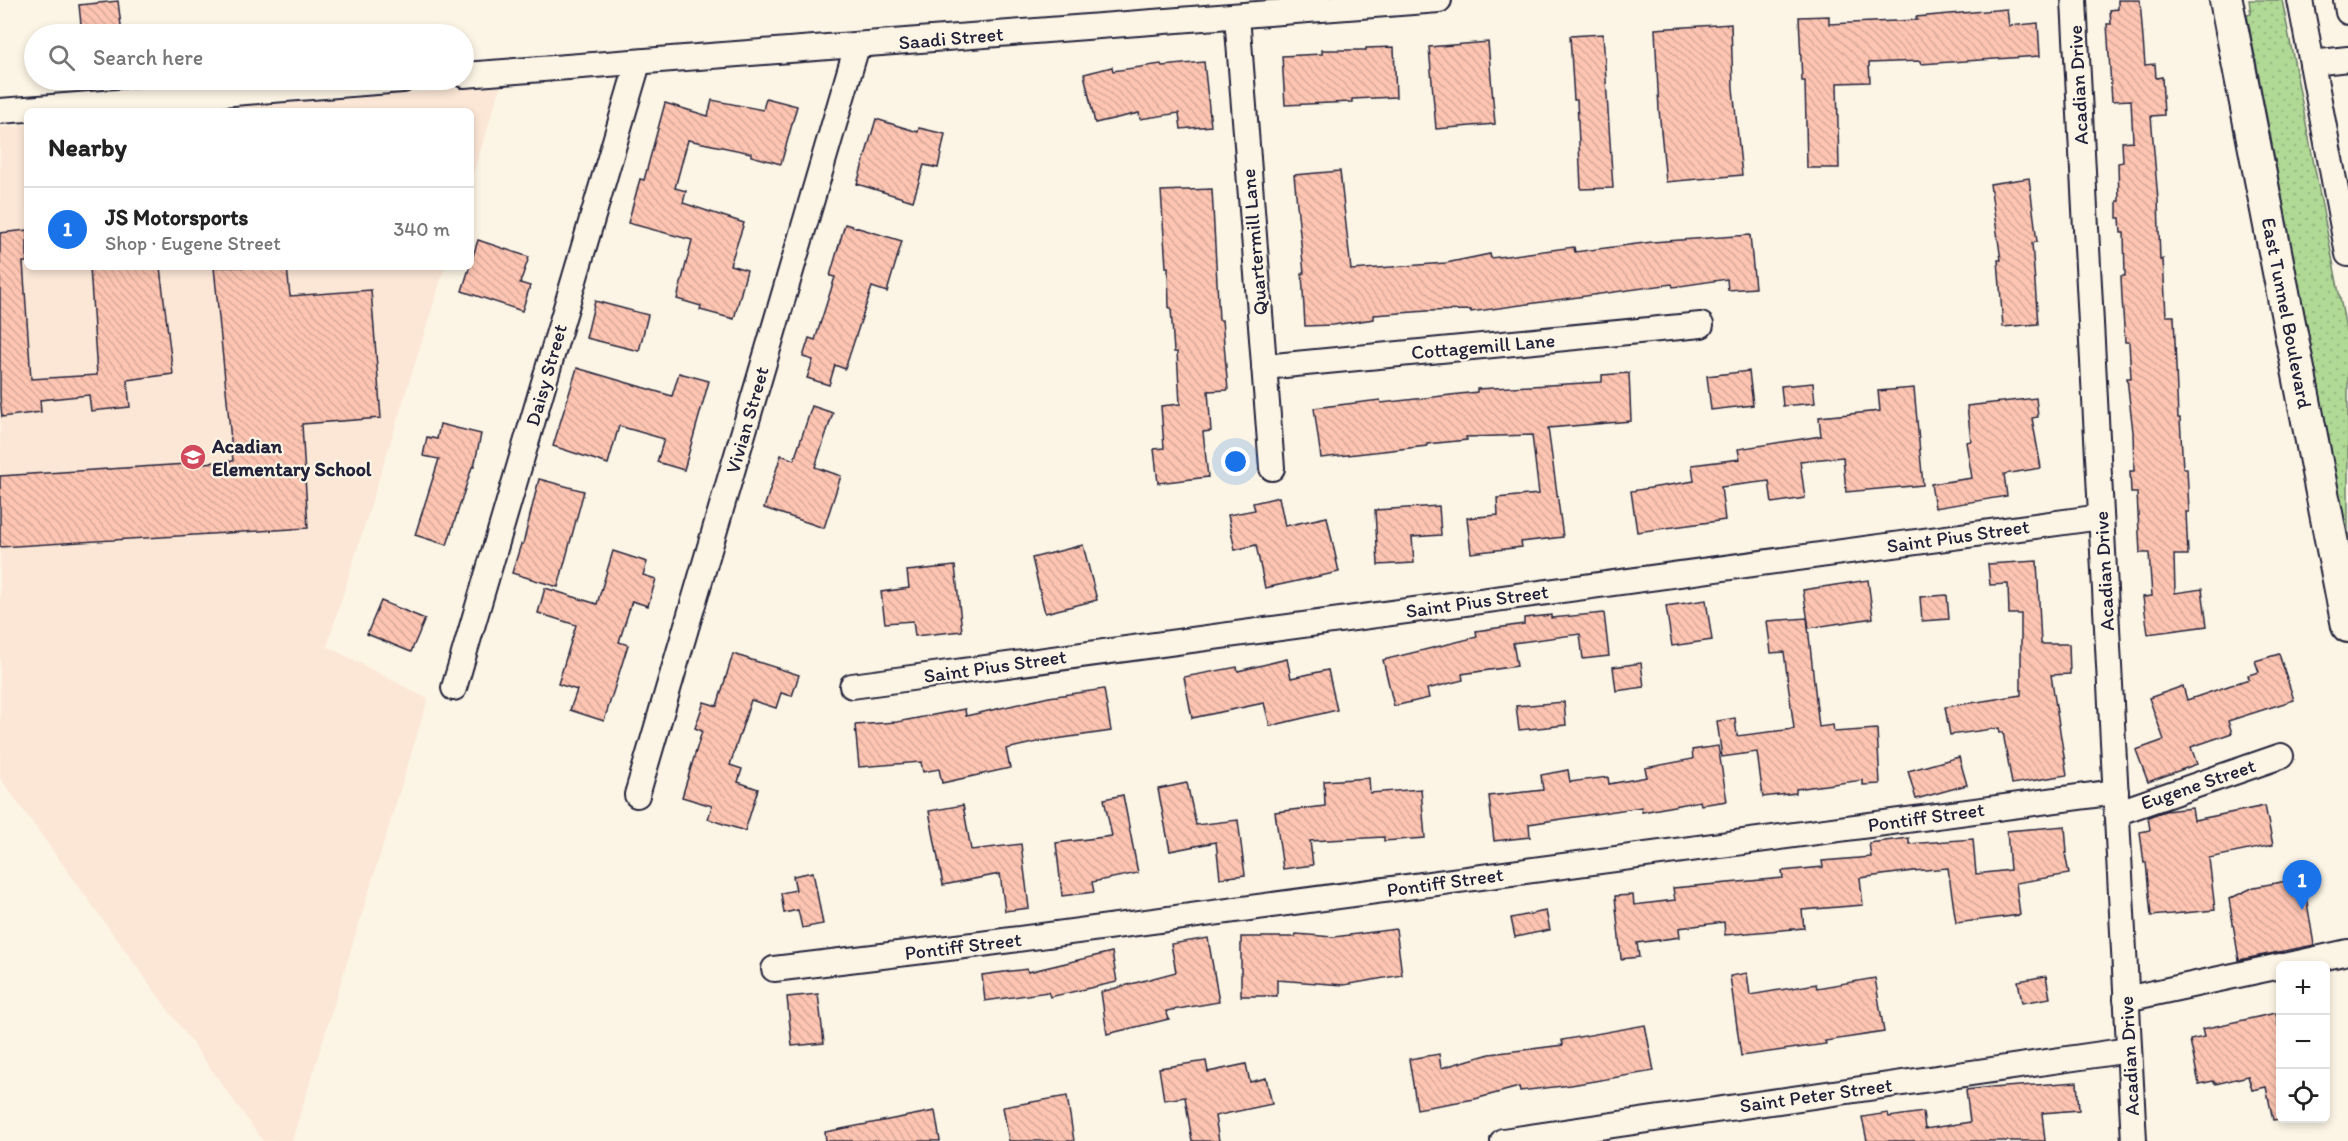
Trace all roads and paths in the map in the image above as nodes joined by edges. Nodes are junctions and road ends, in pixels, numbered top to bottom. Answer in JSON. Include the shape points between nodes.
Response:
{"nodes":[{"id":1,"x":1439,"y":0,"type":"edge"},
{"id":2,"x":2074,"y":0,"type":"edge"},
{"id":3,"x":2226,"y":0,"type":"edge"},
{"id":4,"x":2300,"y":0,"type":"edge"},
{"id":5,"x":2346,"y":0,"type":"edge"},
{"id":6,"x":2348,"y":12,"type":"edge"},
{"id":7,"x":1236,"y":16,"type":"junction"},
{"id":8,"x":856,"y":46,"type":"junction"},
{"id":9,"x":2348,"y":59,"type":"edge"},
{"id":10,"x":638,"y":63,"type":"junction"},
{"id":11,"x":2312,"y":63,"type":"junction"},
{"id":12,"x":474,"y":74,"type":"edge"},
{"id":13,"x":273,"y":90,"type":"edge"},
{"id":14,"x":39,"y":108,"type":"edge"},
{"id":15,"x":24,"y":109,"type":"edge"},
{"id":16,"x":0,"y":111,"type":"edge"},
{"id":17,"x":2348,"y":254,"type":"edge"},
{"id":18,"x":1701,"y":325,"type":"dead end"},
{"id":19,"x":1264,"y":367,"type":"junction"},
{"id":20,"x":1272,"y":468,"type":"dead end"},
{"id":21,"x":2101,"y":517,"type":"junction"},
{"id":22,"x":2348,"y":626,"type":"edge"},
{"id":23,"x":852,"y":686,"type":"dead end"},
{"id":24,"x":454,"y":688,"type":"dead end"},
{"id":25,"x":2281,"y":756,"type":"dead end"},
{"id":26,"x":637,"y":795,"type":"dead end"},
{"id":27,"x":2116,"y":802,"type":"junction"},
{"id":28,"x":2348,"y":952,"type":"edge"},
{"id":29,"x":2308,"y":961,"type":"edge"},
{"id":30,"x":2276,"y":967,"type":"edge"},
{"id":31,"x":774,"y":969,"type":"dead end"},
{"id":32,"x":2126,"y":999,"type":"junction"},
{"id":33,"x":2129,"y":1050,"type":"junction"},
{"id":34,"x":1503,"y":1141,"type":"edge"},
{"id":35,"x":2134,"y":1141,"type":"edge"}],
"edges":[{"from":1,"to":7,"type":"street","name":"Saadi Street"},
{"from":2,"to":21,"type":"street","name":"Acadian Drive"},
{"from":3,"to":22,"type":"main road","name":"East Tunnel Boulevard"},
{"from":4,"to":11,"type":"street"},
{"from":5,"to":6,"type":"street"},
{"from":7,"to":8,"type":"street","name":"Saadi Street"},
{"from":7,"to":19,"type":"street","name":"Quartermill Lane"},
{"from":8,"to":10,"type":"street","name":"Saadi Street"},
{"from":8,"to":26,"type":"street","name":"Vivian Street"},
{"from":9,"to":11,"type":"street"},
{"from":10,"to":12,"type":"street","name":"Saadi Street"},
{"from":10,"to":24,"type":"street","name":"Daisy Street"},
{"from":11,"to":17,"type":"street"},
{"from":13,"to":14,"type":"street"},
{"from":15,"to":16,"type":"street"},
{"from":18,"to":19,"type":"street","name":"Cottagemill Lane"},
{"from":19,"to":20,"type":"street","name":"Quartermill Lane"},
{"from":21,"to":23,"type":"street","name":"Saint Pius Street"},
{"from":21,"to":27,"type":"street","name":"Acadian Drive"},
{"from":25,"to":27,"type":"street","name":"Eugene Street"},
{"from":27,"to":31,"type":"street","name":"Pontiff Street"},
{"from":27,"to":32,"type":"street","name":"Acadian Drive"},
{"from":28,"to":29,"type":"street"},
{"from":30,"to":32,"type":"street"},
{"from":32,"to":33,"type":"street","name":"Acadian Drive"},
{"from":33,"to":34,"type":"street","name":"Saint Peter Street"},
{"from":33,"to":35,"type":"street","name":"Acadian Drive"}]}
